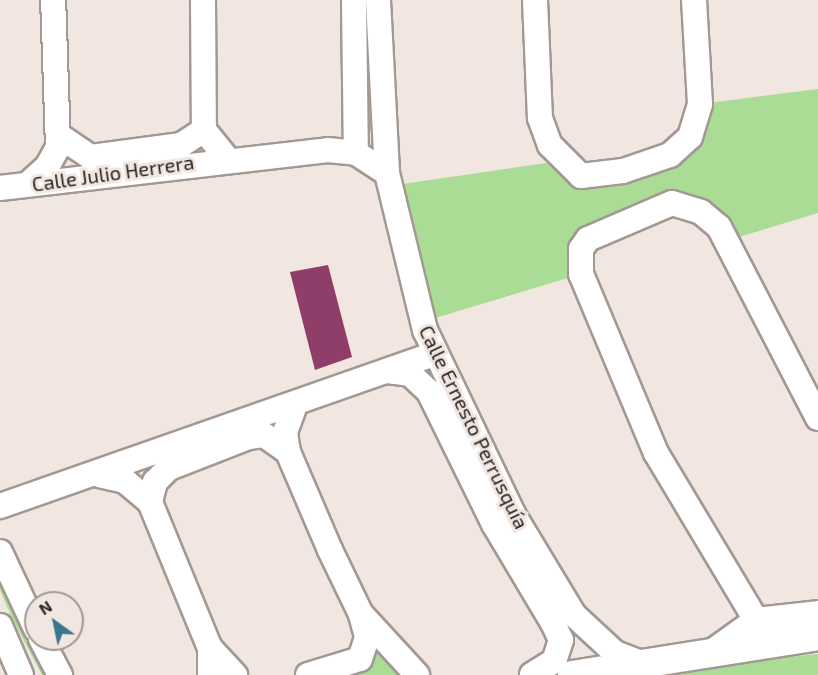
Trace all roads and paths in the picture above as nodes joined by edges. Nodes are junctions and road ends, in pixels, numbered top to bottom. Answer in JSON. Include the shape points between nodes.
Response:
{"nodes":[{"id":1,"x":52,"y":0,"type":"edge"},
{"id":2,"x":203,"y":0,"type":"edge"},
{"id":3,"x":354,"y":0,"type":"edge"},
{"id":4,"x":378,"y":0,"type":"edge"},
{"id":5,"x":535,"y":0,"type":"edge"},
{"id":6,"x":694,"y":0,"type":"edge"},
{"id":7,"x":204,"y":130,"type":"junction"},
{"id":8,"x":58,"y":135,"type":"junction"},
{"id":9,"x":356,"y":153,"type":"junction"},
{"id":10,"x":227,"y":158,"type":"junction"},
{"id":11,"x":387,"y":173,"type":"junction"},
{"id":12,"x":28,"y":184,"type":"junction"},
{"id":13,"x":0,"y":188,"type":"edge"},
{"id":14,"x":434,"y":354,"type":"junction"},
{"id":15,"x":387,"y":372,"type":"junction"},
{"id":16,"x":295,"y":405,"type":"junction"},
{"id":17,"x":818,"y":418,"type":"edge"},
{"id":18,"x":288,"y":452,"type":"junction"},
{"id":19,"x":99,"y":475,"type":"junction"},
{"id":20,"x":150,"y":502,"type":"junction"},
{"id":21,"x":3,"y":511,"type":"edge"},
{"id":22,"x":0,"y":552,"type":"edge"},
{"id":23,"x":24,"y":603,"type":"edge"},
{"id":24,"x":361,"y":614,"type":"junction"},
{"id":25,"x":818,"y":614,"type":"edge"},
{"id":26,"x":756,"y":620,"type":"junction"},
{"id":27,"x":0,"y":627,"type":"edge"},
{"id":28,"x":818,"y":636,"type":"edge"},
{"id":29,"x":210,"y":648,"type":"junction"},
{"id":30,"x":47,"y":651,"type":"edge"},
{"id":31,"x":710,"y":653,"type":"junction"},
{"id":32,"x":643,"y":664,"type":"junction"},
{"id":33,"x":21,"y":675,"type":"edge"},
{"id":34,"x":60,"y":675,"type":"edge"},
{"id":35,"x":210,"y":675,"type":"edge"},
{"id":36,"x":236,"y":675,"type":"edge"},
{"id":37,"x":308,"y":675,"type":"edge"},
{"id":38,"x":417,"y":675,"type":"edge"},
{"id":39,"x":532,"y":675,"type":"edge"},
{"id":40,"x":572,"y":675,"type":"edge"}],
"edges":[{"from":1,"to":8,"type":"street"},
{"from":2,"to":7,"type":"street"},
{"from":3,"to":9,"type":"street"},
{"from":4,"to":11,"type":"street","name":"Calle Ernesto Perrusquía"},
{"from":5,"to":6,"type":"street","via":[[540,118],[550,145],[581,176],[623,171],[670,155],[690,136],[700,104]]},
{"from":7,"to":8,"type":"street","name":"Calle Julio Herrera","via":[[181,145],[91,157]]},
{"from":7,"to":10,"type":"street","name":"Calle Julio Herrera"},
{"from":8,"to":12,"type":"street","via":[[55,157]]},
{"from":9,"to":10,"type":"street","name":"Calle Julio Herrera"},
{"from":9,"to":11,"type":"street"},
{"from":10,"to":12,"type":"street","name":"Calle Julio Herrera"},
{"from":11,"to":14,"type":"street","name":"Calle Ernesto Perrusquía","via":[[401,250]]},
{"from":12,"to":13,"type":"street","name":"Calle Julio Herrera"},
{"from":14,"to":15,"type":"street"},
{"from":14,"to":32,"type":"street","name":"Calle Ernesto Perrusquía","via":[[513,514],[574,615],[615,653]]},
{"from":15,"to":16,"type":"street"},
{"from":15,"to":39,"type":"street","name":"Calle Ernesto Perrusquía","via":[[410,374],[429,392],[495,524],[553,623],[561,640],[554,662]]},
{"from":16,"to":18,"type":"street","via":[[285,434]]},
{"from":16,"to":19,"type":"street"},
{"from":17,"to":26,"type":"street","via":[[719,227],[701,212],[672,203],[588,239],[581,249],[581,274],[656,453]]},
{"from":18,"to":20,"type":"street","via":[[264,435],[249,437],[169,468],[155,482]]},
{"from":18,"to":24,"type":"street"},
{"from":19,"to":20,"type":"street","via":[[125,481]]},
{"from":19,"to":21,"type":"street"},
{"from":20,"to":29,"type":"street"},
{"from":22,"to":23,"type":"street"},
{"from":24,"to":37,"type":"street","via":[[367,637],[360,658]]},
{"from":24,"to":38,"type":"street"},
{"from":25,"to":26,"type":"street"},
{"from":26,"to":31,"type":"street"},
{"from":27,"to":33,"type":"street"},
{"from":28,"to":31,"type":"street"},
{"from":29,"to":35,"type":"street"},
{"from":29,"to":36,"type":"street"},
{"from":30,"to":34,"type":"street"},
{"from":31,"to":32,"type":"street"},
{"from":32,"to":40,"type":"street"}]}
